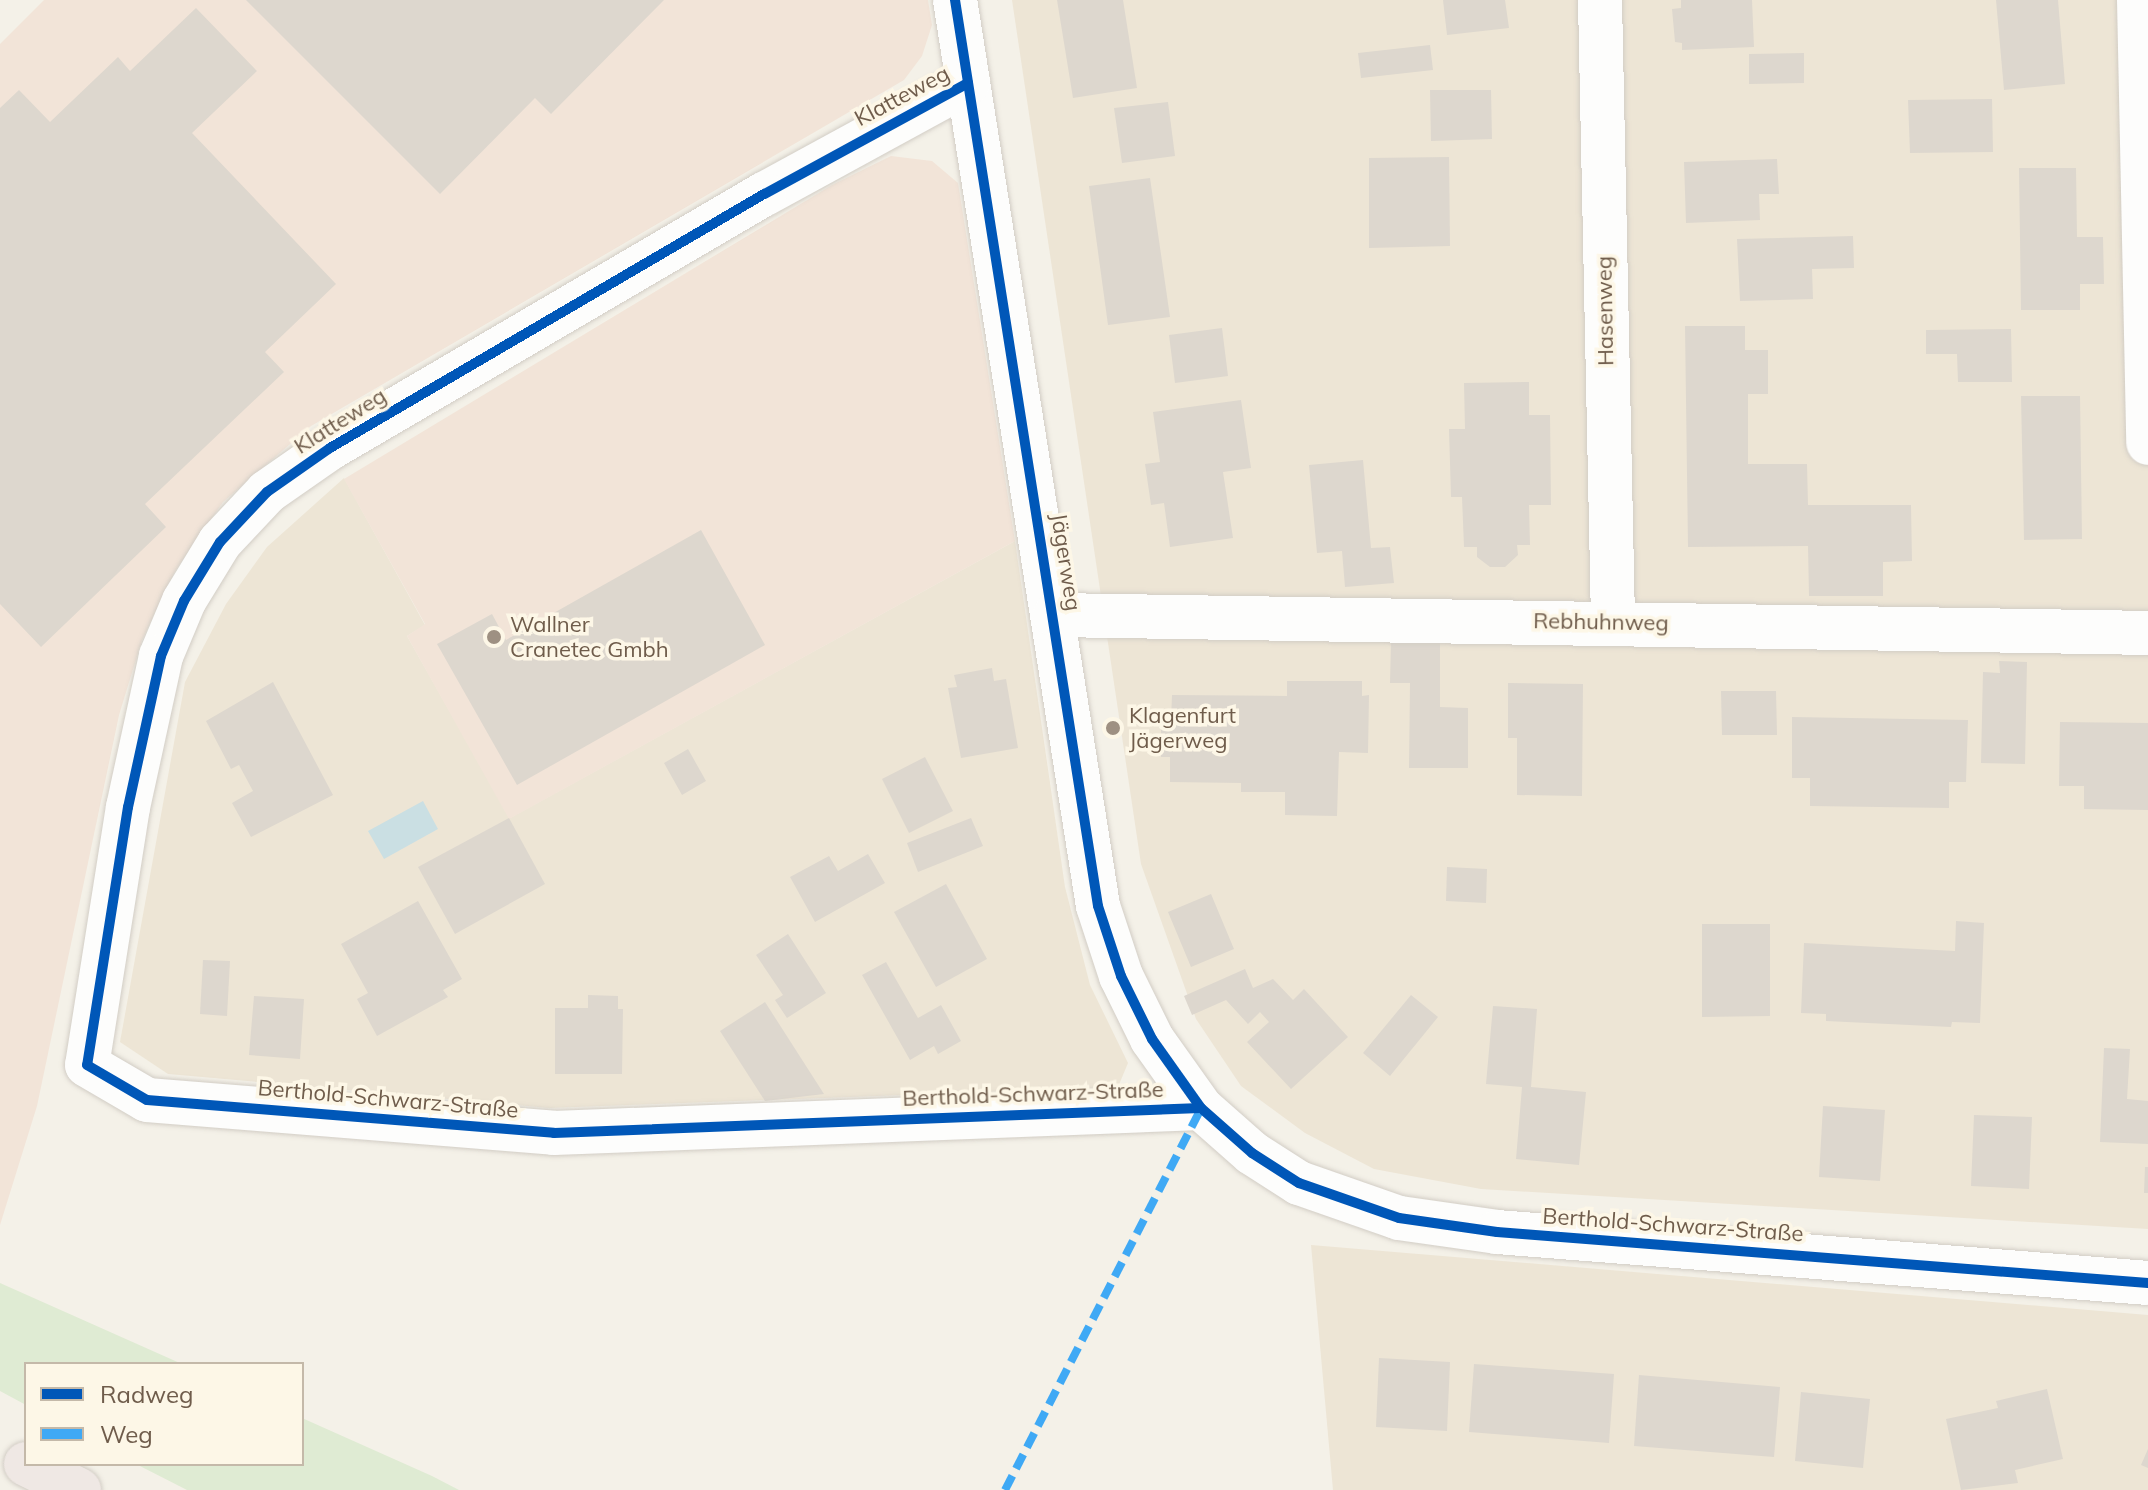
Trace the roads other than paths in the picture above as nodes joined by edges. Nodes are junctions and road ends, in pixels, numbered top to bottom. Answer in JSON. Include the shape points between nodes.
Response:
{"nodes":[{"id":1,"x":955,"y":0,"type":"edge"},
{"id":2,"x":1600,"y":0,"type":"edge"},
{"id":3,"x":2139,"y":0,"type":"edge"},
{"id":4,"x":968,"y":83,"type":"junction"},
{"id":5,"x":2148,"y":443,"type":"edge"},
{"id":6,"x":1055,"y":615,"type":"junction"},
{"id":7,"x":1613,"y":622,"type":"junction"},
{"id":8,"x":2148,"y":633,"type":"edge"},
{"id":9,"x":87,"y":1065,"type":"joint"},
{"id":10,"x":1201,"y":1108,"type":"junction"},
{"id":11,"x":2148,"y":1283,"type":"edge"},
{"id":12,"x":0,"y":1450,"type":"edge"},
{"id":13,"x":24,"y":1463,"type":"edge"},
{"id":14,"x":30,"y":1466,"type":"edge"},
{"id":15,"x":79,"y":1490,"type":"edge"}],
"edges":[{"from":1,"to":4,"type":"street","name":"Jägerweg"},
{"from":2,"to":7,"type":"street","name":"Hasenweg"},
{"from":3,"to":5,"type":"street"},
{"from":4,"to":6,"type":"street","name":"Jägerweg"},
{"from":4,"to":9,"type":"street","name":"Klatteweg","via":[[764,194],[330,448],[267,492],[220,542],[184,601],[161,656],[128,807]]},
{"from":6,"to":7,"type":"street","name":"Rebhuhnweg"},
{"from":6,"to":10,"type":"street","name":"Jägerweg","via":[[1098,906],[1121,976],[1146,1026]]},
{"from":7,"to":8,"type":"street","name":"Rebhuhnweg"},
{"from":9,"to":10,"type":"street","name":"Berthold-Schwarz-Straße","via":[[147,1100],[554,1133]]},
{"from":10,"to":11,"type":"street","name":"Berthold-Schwarz-Straße","via":[[1252,1153],[1299,1183],[1399,1218],[1513,1233]]},
{"from":12,"to":13,"type":"highway"},
{"from":14,"to":15,"type":"highway"}]}
